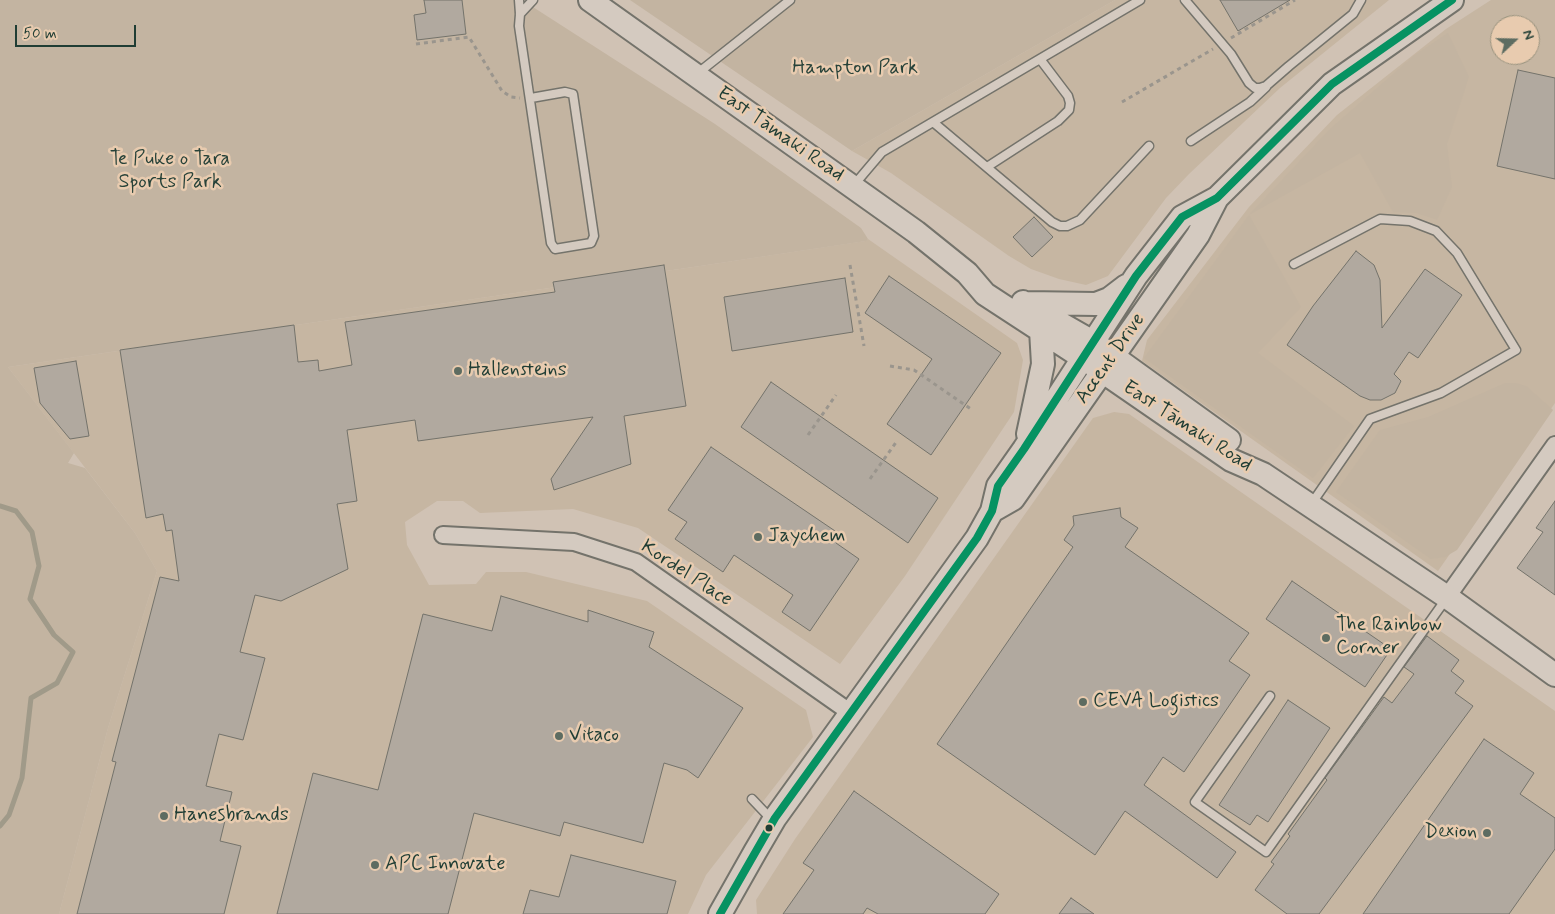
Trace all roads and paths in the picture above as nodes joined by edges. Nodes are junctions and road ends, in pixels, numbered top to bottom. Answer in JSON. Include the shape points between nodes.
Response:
{"nodes":[{"id":1,"x":519,"y":0,"type":"edge"},
{"id":2,"x":533,"y":0,"type":"edge"},
{"id":3,"x":590,"y":0,"type":"edge"},
{"id":4,"x":790,"y":0,"type":"edge"},
{"id":5,"x":1140,"y":0,"type":"edge"},
{"id":6,"x":1185,"y":0,"type":"edge"},
{"id":7,"x":1361,"y":0,"type":"edge"},
{"id":8,"x":1452,"y":0,"type":"edge"},
{"id":9,"x":520,"y":14,"type":"junction"},
{"id":10,"x":416,"y":44,"type":"dead end"},
{"id":11,"x":1040,"y":59,"type":"junction"},
{"id":12,"x":696,"y":75,"type":"junction"},
{"id":13,"x":1266,"y":86,"type":"junction"},
{"id":14,"x":1134,"y":95,"type":"dead end"},
{"id":15,"x":531,"y":98,"type":"junction"},
{"id":16,"x":1122,"y":102,"type":"dead end"},
{"id":17,"x":933,"y":122,"type":"junction"},
{"id":18,"x":1191,"y":141,"type":"dead end"},
{"id":19,"x":1149,"y":146,"type":"dead end"},
{"id":20,"x":987,"y":167,"type":"junction"},
{"id":21,"x":852,"y":187,"type":"junction"},
{"id":22,"x":1218,"y":198,"type":"junction"},
{"id":23,"x":1294,"y":264,"type":"dead end"},
{"id":24,"x":850,"y":265,"type":"dead end"},
{"id":25,"x":967,"y":274,"type":"junction"},
{"id":26,"x":1136,"y":276,"type":"junction"},
{"id":27,"x":1025,"y":303,"type":"junction"},
{"id":28,"x":1041,"y":330,"type":"junction"},
{"id":29,"x":864,"y":346,"type":"dead end"},
{"id":30,"x":1088,"y":350,"type":"junction"},
{"id":31,"x":1107,"y":364,"type":"junction"},
{"id":32,"x":890,"y":366,"type":"dead end"},
{"id":33,"x":836,"y":395,"type":"dead end"},
{"id":34,"x":971,"y":408,"type":"dead end"},
{"id":35,"x":808,"y":435,"type":"dead end"},
{"id":36,"x":897,"y":441,"type":"dead end"},
{"id":37,"x":1555,"y":445,"type":"edge"},
{"id":38,"x":1024,"y":449,"type":"junction"},
{"id":39,"x":870,"y":479,"type":"dead end"},
{"id":40,"x":1310,"y":506,"type":"junction"},
{"id":41,"x":992,"y":511,"type":"junction"},
{"id":42,"x":443,"y":535,"type":"dead end"},
{"id":43,"x":1447,"y":597,"type":"junction"},
{"id":44,"x":1555,"y":675,"type":"edge"},
{"id":45,"x":1270,"y":696,"type":"dead end"},
{"id":46,"x":851,"y":713,"type":"junction"},
{"id":47,"x":752,"y":799,"type":"dead end"},
{"id":48,"x":773,"y":822,"type":"junction"},
{"id":49,"x":720,"y":914,"type":"edge"}],
"edges":[{"from":1,"to":9,"type":"lane"},
{"from":2,"to":9,"type":"lane"},
{"from":3,"to":12,"type":"main road","name":"East Tāmaki Road"},
{"from":4,"to":12,"type":"lane"},
{"from":5,"to":11,"type":"lane"},
{"from":6,"to":13,"type":"lane","via":[[1231,54],[1249,83],[1255,88]]},
{"from":7,"to":13,"type":"lane","via":[[1353,14]]},
{"from":8,"to":22,"type":"main road","name":"Accent Drive","via":[[1332,84]]},
{"from":9,"to":15,"type":"lane","via":[[519,26]]},
{"from":10,"to":15,"type":"path","via":[[469,37],[502,91],[511,97]]},
{"from":11,"to":17,"type":"lane"},
{"from":11,"to":20,"type":"lane","via":[[1068,96],[1069,110],[1058,121]]},
{"from":12,"to":21,"type":"main road","name":"East Tāmaki Road"},
{"from":13,"to":18,"type":"lane","via":[[1250,102]]},
{"from":14,"to":16,"type":"path"},
{"from":15,"to":15,"type":"lane","via":[[565,92],[573,94],[594,236],[591,243],[559,249],[552,246]]},
{"from":17,"to":20,"type":"lane"},
{"from":17,"to":21,"type":"lane","via":[[882,152]]},
{"from":19,"to":20,"type":"lane","via":[[1085,216],[1067,226],[1052,222]]},
{"from":21,"to":25,"type":"main road","name":"East Tāmaki Road","via":[[916,232]]},
{"from":22,"to":26,"type":"main road","name":"Accent Drive","via":[[1182,217]]},
{"from":22,"to":31,"type":"main road","name":"Accent Drive","via":[[1198,235]]},
{"from":23,"to":40,"type":"lane","via":[[1380,219],[1410,221],[1436,231],[1456,253],[1516,350],[1441,393],[1370,419]]},
{"from":24,"to":29,"type":"path"},
{"from":25,"to":27,"type":"main road","name":"East Tāmaki Road","via":[[994,282]]},
{"from":25,"to":28,"type":"main road","name":"East Tāmaki Road","via":[[985,294]]},
{"from":26,"to":27,"type":"main road","via":[[1122,291],[1096,304]]},
{"from":26,"to":30,"type":"main road","name":"Accent Drive"},
{"from":27,"to":30,"type":"main road","name":"East Tāmaki Road"},
{"from":28,"to":30,"type":"main road","name":"East Tāmaki Road"},
{"from":28,"to":38,"type":"main road","via":[[1044,364]]},
{"from":30,"to":31,"type":"main road","name":"East Tāmaki Road"},
{"from":30,"to":38,"type":"main road","name":"Accent Drive"},
{"from":31,"to":40,"type":"main road","name":"East Tāmaki Road","via":[[1239,448],[1263,474]]},
{"from":31,"to":41,"type":"main road","name":"Accent Drive","via":[[1013,499]]},
{"from":32,"to":34,"type":"path","via":[[914,370]]},
{"from":33,"to":35,"type":"path"},
{"from":36,"to":39,"type":"path"},
{"from":37,"to":43,"type":"street"},
{"from":38,"to":41,"type":"main road","name":"Accent Drive","via":[[998,486]]},
{"from":40,"to":43,"type":"main road","name":"East Tāmaki Road"},
{"from":41,"to":46,"type":"main road","name":"Accent Drive","via":[[977,538]]},
{"from":42,"to":46,"type":"street","name":"Kordel Place","via":[[574,542],[636,562]]},
{"from":43,"to":44,"type":"main road","name":"East Tāmaki Road"},
{"from":43,"to":45,"type":"lane","via":[[1266,852],[1195,802]]},
{"from":46,"to":48,"type":"main road","name":"Accent Drive"},
{"from":47,"to":48,"type":"lane"},
{"from":48,"to":49,"type":"main road","name":"Accent Drive"}]}
